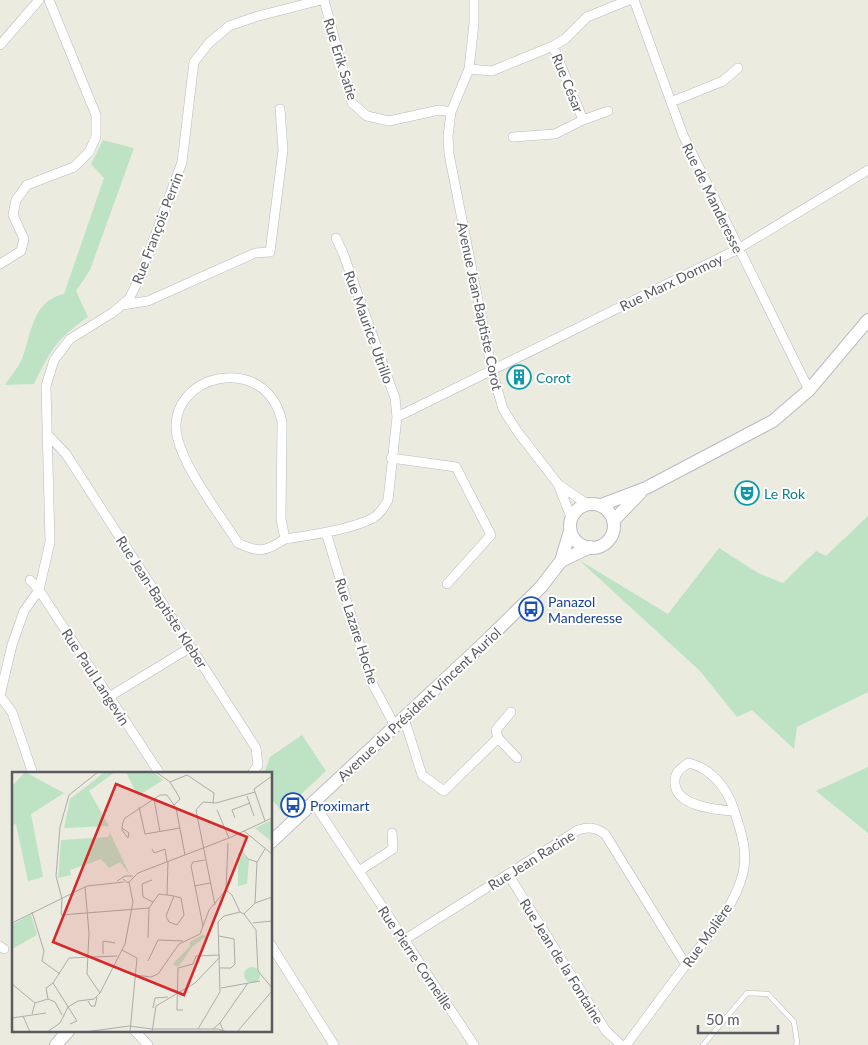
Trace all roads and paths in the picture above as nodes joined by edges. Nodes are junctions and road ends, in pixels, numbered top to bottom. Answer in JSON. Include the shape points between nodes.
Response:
{"nodes":[{"id":1,"x":39,"y":0,"type":"edge"},
{"id":2,"x":49,"y":0,"type":"edge"},
{"id":3,"x":322,"y":0,"type":"edge"},
{"id":4,"x":474,"y":0,"type":"edge"},
{"id":5,"x":629,"y":0,"type":"edge"},
{"id":6,"x":634,"y":0,"type":"edge"},
{"id":7,"x":0,"y":45,"type":"edge"},
{"id":8,"x":553,"y":46,"type":"junction"},
{"id":9,"x":738,"y":68,"type":"dead end"},
{"id":10,"x":468,"y":70,"type":"junction"},
{"id":11,"x":670,"y":102,"type":"junction"},
{"id":12,"x":280,"y":108,"type":"dead end"},
{"id":13,"x":608,"y":111,"type":"dead end"},
{"id":14,"x":451,"y":112,"type":"junction"},
{"id":15,"x":583,"y":120,"type":"junction"},
{"id":16,"x":513,"y":137,"type":"dead end"},
{"id":17,"x":868,"y":170,"type":"edge"},
{"id":18,"x":336,"y":238,"type":"dead end"},
{"id":19,"x":738,"y":249,"type":"junction"},
{"id":20,"x":0,"y":264,"type":"edge"},
{"id":21,"x":122,"y":305,"type":"junction"},
{"id":22,"x":868,"y":320,"type":"edge"},
{"id":23,"x":492,"y":370,"type":"junction"},
{"id":24,"x":809,"y":390,"type":"junction"},
{"id":25,"x":397,"y":417,"type":"junction"},
{"id":26,"x":48,"y":436,"type":"junction"},
{"id":27,"x":391,"y":458,"type":"junction"},
{"id":28,"x":558,"y":484,"type":"junction"},
{"id":29,"x":646,"y":488,"type":"junction"},
{"id":30,"x":587,"y":504,"type":"junction"},
{"id":31,"x":601,"y":505,"type":"junction"},
{"id":32,"x":571,"y":517,"type":"junction"},
{"id":33,"x":613,"y":521,"type":"junction"},
{"id":34,"x":570,"y":531,"type":"junction"},
{"id":35,"x":326,"y":532,"type":"junction"},
{"id":36,"x":285,"y":539,"type":"junction"},
{"id":37,"x":590,"y":547,"type":"junction"},
{"id":38,"x":561,"y":561,"type":"junction"},
{"id":39,"x":30,"y":580,"type":"dead end"},
{"id":40,"x":447,"y":584,"type":"dead end"},
{"id":41,"x":39,"y":590,"type":"junction"},
{"id":42,"x":191,"y":647,"type":"junction"},
{"id":43,"x":0,"y":696,"type":"edge"},
{"id":44,"x":109,"y":697,"type":"junction"},
{"id":45,"x":511,"y":712,"type":"dead end"},
{"id":46,"x":400,"y":722,"type":"junction"},
{"id":47,"x":498,"y":738,"type":"junction"},
{"id":48,"x":518,"y":758,"type":"dead end"},
{"id":49,"x":32,"y":772,"type":"edge"},
{"id":50,"x":159,"y":772,"type":"edge"},
{"id":51,"x":253,"y":772,"type":"edge"},
{"id":52,"x":313,"y":802,"type":"junction"},
{"id":53,"x":734,"y":811,"type":"junction"},
{"id":54,"x":392,"y":833,"type":"dead end"},
{"id":55,"x":272,"y":841,"type":"edge"},
{"id":56,"x":359,"y":871,"type":"junction"},
{"id":57,"x":508,"y":874,"type":"junction"},
{"id":58,"x":404,"y":940,"type":"junction"},
{"id":59,"x":272,"y":947,"type":"edge"},
{"id":60,"x":686,"y":964,"type":"junction"},
{"id":61,"x":67,"y":1032,"type":"edge"},
{"id":62,"x":136,"y":1032,"type":"edge"},
{"id":63,"x":56,"y":1045,"type":"edge"},
{"id":64,"x":148,"y":1045,"type":"edge"},
{"id":65,"x":334,"y":1045,"type":"edge"},
{"id":66,"x":474,"y":1045,"type":"edge"},
{"id":67,"x":621,"y":1045,"type":"edge"},
{"id":68,"x":626,"y":1045,"type":"edge"},
{"id":69,"x":703,"y":1045,"type":"edge"},
{"id":70,"x":796,"y":1045,"type":"edge"}],
"edges":[{"from":1,"to":7,"type":"street"},
{"from":2,"to":20,"type":"street","via":[[96,114],[96,137],[89,152],[74,167],[27,185],[16,200],[13,215],[24,240],[20,251]]},
{"from":3,"to":14,"type":"street","name":"Rue Erik Satie","via":[[352,103],[367,116],[390,121],[439,110]]},
{"from":3,"to":21,"type":"street","name":"Rue François Perrin","via":[[229,26],[194,62],[182,162],[140,277],[129,300]]},
{"from":4,"to":10,"type":"street","name":"Avenue Jean-Baptiste Corot"},
{"from":5,"to":8,"type":"street","via":[[587,17]]},
{"from":6,"to":11,"type":"street","name":"Rue de Manderesse"},
{"from":8,"to":10,"type":"street","via":[[492,70]]},
{"from":8,"to":15,"type":"street","name":"Rue César"},
{"from":9,"to":11,"type":"street","via":[[723,81]]},
{"from":10,"to":14,"type":"street","name":"Avenue Jean-Baptiste Corot"},
{"from":11,"to":19,"type":"street","name":"Rue de Manderesse","via":[[699,172]]},
{"from":12,"to":21,"type":"street","via":[[283,150],[270,252],[255,254],[148,301]]},
{"from":13,"to":15,"type":"street","name":"Rue César"},
{"from":14,"to":23,"type":"street","name":"Avenue Jean-Baptiste Corot","via":[[448,154]]},
{"from":15,"to":16,"type":"street","name":"Rue César","via":[[555,134]]},
{"from":17,"to":19,"type":"street","name":"Rue Marx Dormoy"},
{"from":18,"to":25,"type":"street","name":"Rue Maurice Utrillo","via":[[395,398]]},
{"from":19,"to":23,"type":"street","name":"Rue Marx Dormoy"},
{"from":19,"to":24,"type":"street","name":"Rue de Manderesse"},
{"from":21,"to":26,"type":"street","name":"Rue François Perrin","via":[[70,339],[54,360],[46,386]]},
{"from":22,"to":24,"type":"street"},
{"from":23,"to":25,"type":"street","name":"Rue Marx Dormoy"},
{"from":23,"to":28,"type":"street","name":"Avenue Jean-Baptiste Corot","via":[[503,409]]},
{"from":24,"to":29,"type":"street","via":[[774,421]]},
{"from":25,"to":27,"type":"street","name":"Rue Maurice Utrillo"},
{"from":26,"to":41,"type":"street","name":"Rue François Perrin","via":[[50,542]]},
{"from":26,"to":42,"type":"street","name":"Rue Jean-Baptiste Kleber","via":[[66,454]]},
{"from":27,"to":35,"type":"street","name":"Rue Maurice Utrillo","via":[[388,500],[381,512],[372,518]]},
{"from":27,"to":40,"type":"street","via":[[456,467],[491,535]]},
{"from":28,"to":30,"type":"street","name":"Avenue Jean-Baptiste Corot"},
{"from":28,"to":32,"type":"street","name":"Avenue Jean-Baptiste Corot"},
{"from":29,"to":31,"type":"street"},
{"from":29,"to":33,"type":"street"},
{"from":30,"to":31,"type":"street"},
{"from":30,"to":32,"type":"street"},
{"from":31,"to":33,"type":"street"},
{"from":32,"to":34,"type":"street"},
{"from":33,"to":37,"type":"street","via":[[612,534],[607,542]]},
{"from":34,"to":37,"type":"street","via":[[577,542]]},
{"from":34,"to":38,"type":"street","name":"Avenue du Président Vincent Auriol"},
{"from":35,"to":36,"type":"street","name":"Rue Maurice Utrillo"},
{"from":35,"to":46,"type":"street","name":"Rue Lazare Hoche","via":[[370,679]]},
{"from":36,"to":36,"type":"street","name":"Rue Maurice Utrillo","via":[[281,519],[282,422],[279,408],[254,382],[215,378],[200,385],[185,400],[178,417],[177,434],[182,455],[238,543],[253,550],[270,550]]},
{"from":37,"to":38,"type":"street","name":"Avenue du Président Vincent Auriol"},
{"from":38,"to":46,"type":"street","name":"Avenue du Président Vincent Auriol","via":[[527,601]]},
{"from":39,"to":41,"type":"street","name":"Rue Paul Langevin"},
{"from":41,"to":43,"type":"street","via":[[24,610]]},
{"from":41,"to":44,"type":"street","name":"Rue Paul Langevin"},
{"from":42,"to":44,"type":"street"},
{"from":42,"to":51,"type":"street","name":"Rue Jean-Baptiste Kleber","via":[[256,748],[258,765]]},
{"from":43,"to":49,"type":"street","via":[[12,712]]},
{"from":44,"to":50,"type":"street","name":"Rue Paul Langevin"},
{"from":45,"to":47,"type":"street","via":[[496,730]]},
{"from":46,"to":47,"type":"street","name":"Rue Lazare Hoche","via":[[422,776],[444,790]]},
{"from":46,"to":52,"type":"street","name":"Avenue du Président Vincent Auriol"},
{"from":47,"to":48,"type":"street"},
{"from":52,"to":55,"type":"street","name":"Avenue du Président Vincent Auriol"},
{"from":52,"to":56,"type":"street","name":"Rue Pierre Corneille"},
{"from":53,"to":53,"type":"street","name":"Rue Molière","via":[[719,782],[700,766],[689,763],[680,768],[675,778],[676,789],[682,798],[714,810]]},
{"from":53,"to":60,"type":"street","name":"Rue Molière","via":[[745,842],[743,872],[728,908]]},
{"from":54,"to":56,"type":"street","via":[[393,849]]},
{"from":56,"to":58,"type":"street","name":"Rue Pierre Corneille"},
{"from":57,"to":58,"type":"street","name":"Rue Jean Racine"},
{"from":57,"to":60,"type":"street","name":"Rue Jean Racine","via":[[578,830],[598,828],[605,834]]},
{"from":57,"to":67,"type":"street","name":"Rue Jean de la Fontaine","via":[[606,1030]]},
{"from":58,"to":66,"type":"street","name":"Rue Pierre Corneille"},
{"from":59,"to":65,"type":"street"},
{"from":60,"to":68,"type":"street","name":"Rue Molière"},
{"from":61,"to":63,"type":"street"},
{"from":62,"to":64,"type":"street"},
{"from":69,"to":70,"type":"lane","via":[[747,993],[768,994],[794,1022]]}]}
